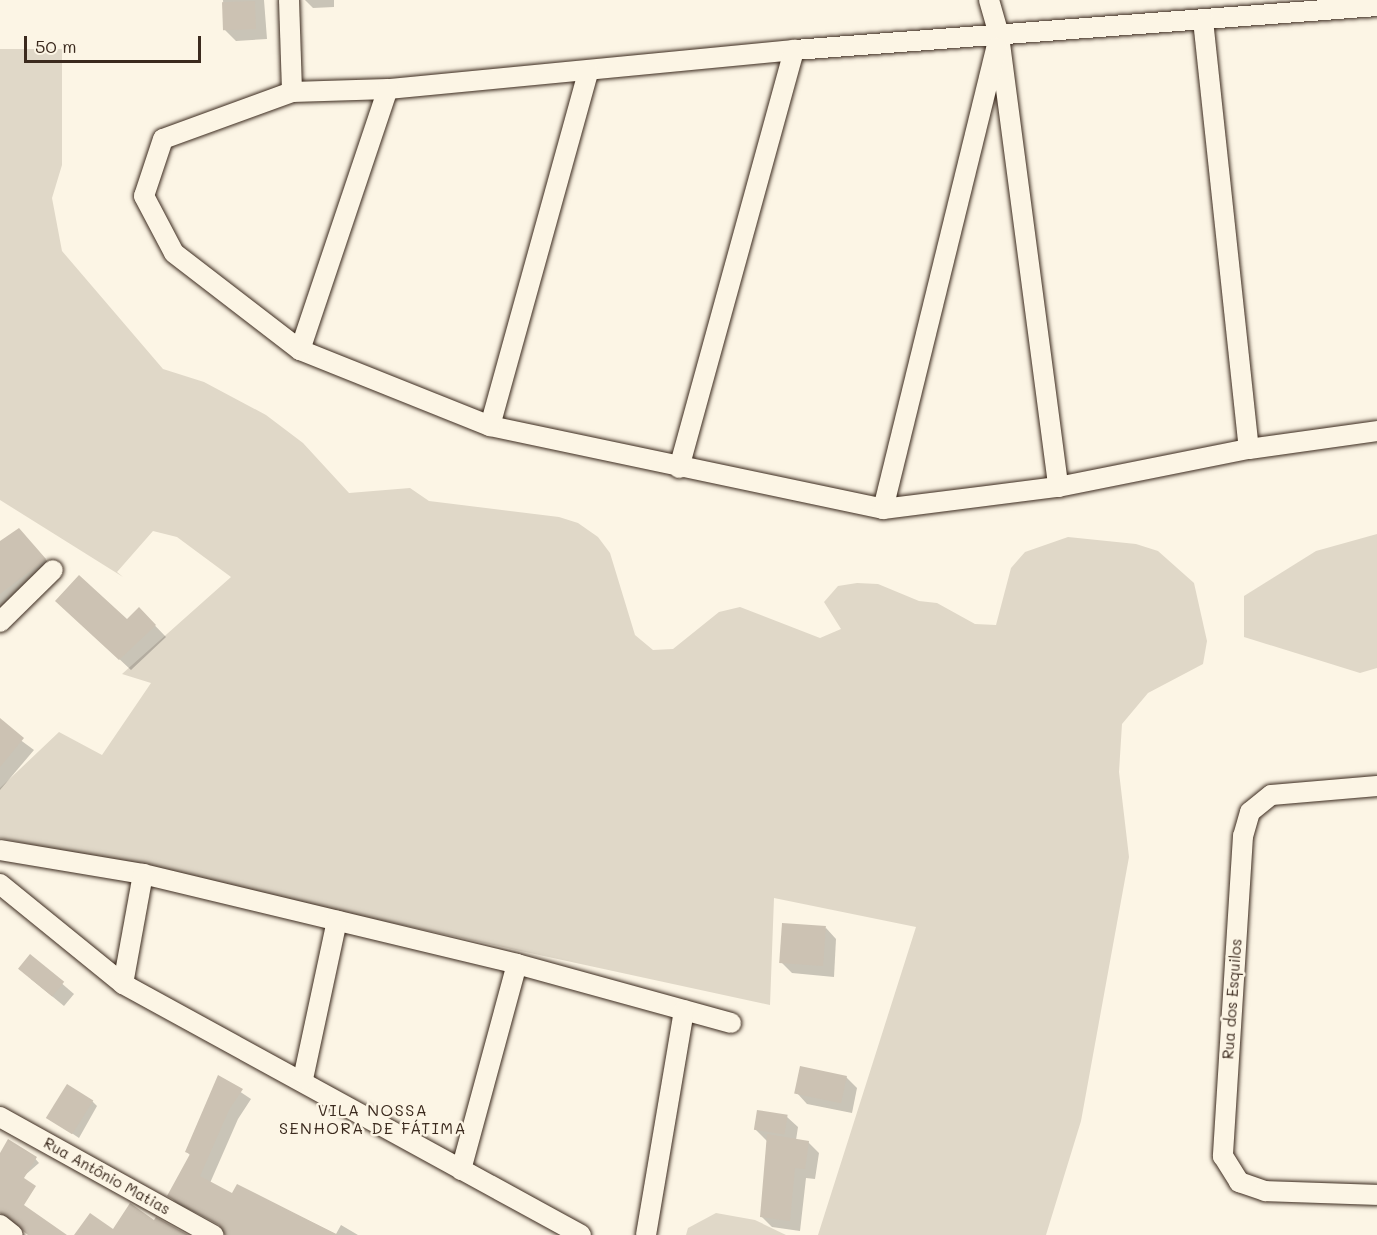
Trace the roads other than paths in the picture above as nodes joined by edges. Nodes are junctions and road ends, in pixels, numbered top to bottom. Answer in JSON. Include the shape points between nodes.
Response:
{"nodes":[{"id":1,"x":289,"y":0,"type":"edge"},
{"id":2,"x":988,"y":0,"type":"edge"},
{"id":3,"x":1377,"y":6,"type":"edge"},
{"id":4,"x":1203,"y":20,"type":"junction"},
{"id":5,"x":999,"y":36,"type":"junction"},
{"id":6,"x":794,"y":50,"type":"junction"},
{"id":7,"x":588,"y":72,"type":"junction"},
{"id":8,"x":388,"y":89,"type":"junction"},
{"id":9,"x":292,"y":92,"type":"junction"},
{"id":10,"x":300,"y":350,"type":"junction"},
{"id":11,"x":490,"y":426,"type":"junction"},
{"id":12,"x":1377,"y":431,"type":"edge"},
{"id":13,"x":1249,"y":449,"type":"junction"},
{"id":14,"x":679,"y":468,"type":"junction"},
{"id":15,"x":1058,"y":487,"type":"junction"},
{"id":16,"x":883,"y":508,"type":"junction"},
{"id":17,"x":53,"y":570,"type":"dead end"},
{"id":18,"x":0,"y":622,"type":"edge"},
{"id":19,"x":1377,"y":786,"type":"edge"},
{"id":20,"x":0,"y":850,"type":"edge"},
{"id":21,"x":143,"y":874,"type":"junction"},
{"id":22,"x":0,"y":884,"type":"edge"},
{"id":23,"x":337,"y":921,"type":"junction"},
{"id":24,"x":517,"y":964,"type":"junction"},
{"id":25,"x":123,"y":984,"type":"junction"},
{"id":26,"x":684,"y":1010,"type":"junction"},
{"id":27,"x":731,"y":1023,"type":"dead end"},
{"id":28,"x":303,"y":1079,"type":"junction"},
{"id":29,"x":4,"y":1124,"type":"edge"},
{"id":30,"x":461,"y":1170,"type":"junction"},
{"id":31,"x":1377,"y":1195,"type":"edge"},
{"id":32,"x":0,"y":1225,"type":"edge"},
{"id":33,"x":13,"y":1235,"type":"edge"},
{"id":34,"x":213,"y":1235,"type":"edge"},
{"id":35,"x":581,"y":1235,"type":"edge"},
{"id":36,"x":646,"y":1235,"type":"edge"}],
"edges":[{"from":1,"to":9,"type":"street"},
{"from":2,"to":5,"type":"street"},
{"from":3,"to":4,"type":"street"},
{"from":4,"to":5,"type":"street"},
{"from":4,"to":13,"type":"street"},
{"from":5,"to":6,"type":"street"},
{"from":5,"to":15,"type":"street"},
{"from":5,"to":16,"type":"street"},
{"from":6,"to":7,"type":"street"},
{"from":6,"to":14,"type":"street"},
{"from":7,"to":8,"type":"street"},
{"from":7,"to":11,"type":"street"},
{"from":8,"to":9,"type":"street"},
{"from":8,"to":10,"type":"street"},
{"from":9,"to":10,"type":"street","via":[[163,140],[144,196],[174,253]]},
{"from":10,"to":11,"type":"street"},
{"from":11,"to":14,"type":"street"},
{"from":12,"to":13,"type":"street"},
{"from":13,"to":15,"type":"street"},
{"from":14,"to":16,"type":"street"},
{"from":15,"to":16,"type":"street"},
{"from":17,"to":18,"type":"street"},
{"from":19,"to":31,"type":"street","name":"Rua dos Esquilos","via":[[1270,795],[1250,812],[1243,836],[1222,1156],[1239,1182],[1265,1191]]},
{"from":20,"to":21,"type":"street"},
{"from":21,"to":23,"type":"street"},
{"from":21,"to":25,"type":"street"},
{"from":22,"to":25,"type":"street"},
{"from":23,"to":24,"type":"street"},
{"from":23,"to":28,"type":"street"},
{"from":24,"to":26,"type":"street"},
{"from":24,"to":30,"type":"street"},
{"from":25,"to":28,"type":"street"},
{"from":26,"to":27,"type":"street"},
{"from":26,"to":36,"type":"street"},
{"from":28,"to":30,"type":"street"},
{"from":29,"to":34,"type":"street","name":"Rua Antônio Matias"},
{"from":30,"to":35,"type":"street"},
{"from":32,"to":33,"type":"street"}]}
